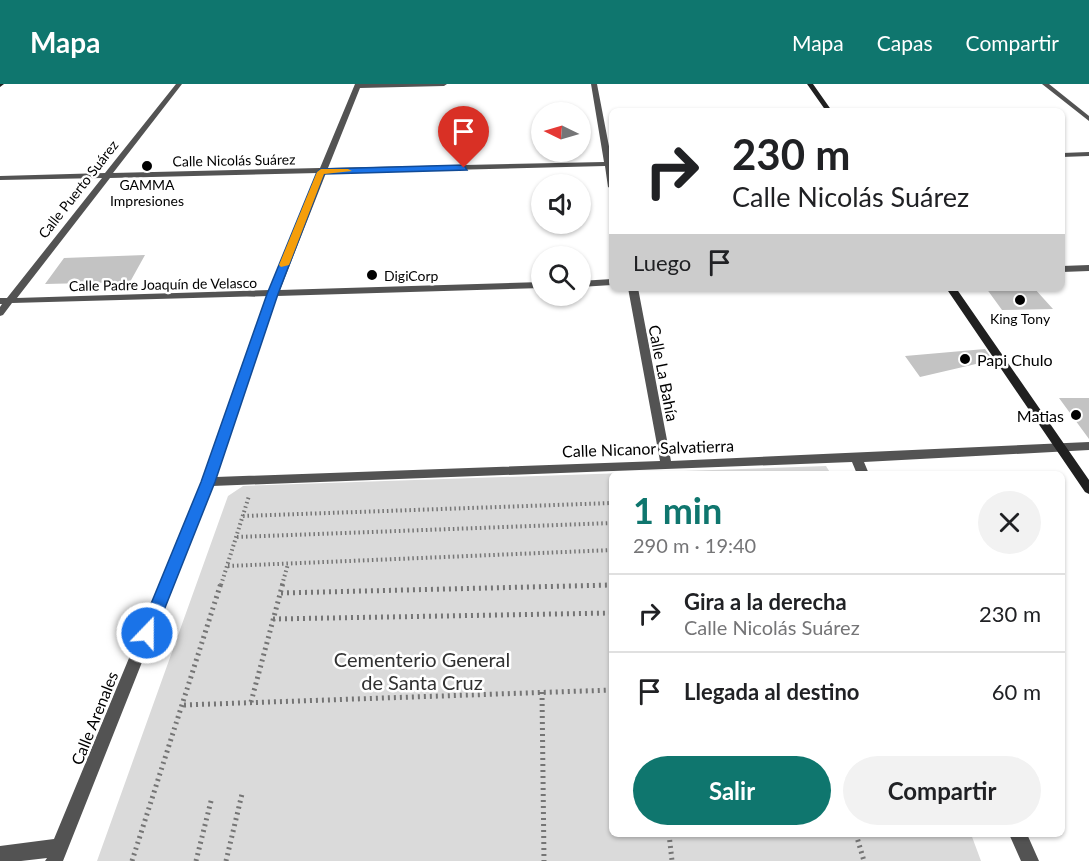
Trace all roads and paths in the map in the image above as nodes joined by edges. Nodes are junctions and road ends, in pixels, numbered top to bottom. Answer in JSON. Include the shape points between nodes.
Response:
{"nodes":[{"id":1,"x":179,"y":84,"type":"edge"},
{"id":2,"x":444,"y":84,"type":"edge"},
{"id":3,"x":594,"y":84,"type":"edge"},
{"id":4,"x":810,"y":84,"type":"edge"},
{"id":5,"x":1046,"y":84,"type":"edge"},
{"id":6,"x":358,"y":85,"type":"edge"},
{"id":7,"x":827,"y":108,"type":"edge"},
{"id":8,"x":1089,"y":119,"type":"edge"},
{"id":9,"x":1089,"y":154,"type":"edge"},
{"id":10,"x":1065,"y":155,"type":"edge"},
{"id":11,"x":609,"y":159,"type":"edge"},
{"id":12,"x":609,"y":164,"type":"edge"},
{"id":13,"x":321,"y":172,"type":"junction"},
{"id":14,"x":104,"y":177,"type":"junction"},
{"id":15,"x":0,"y":178,"type":"edge"},
{"id":16,"x":1089,"y":268,"type":"edge"},
{"id":17,"x":1065,"y":269,"type":"edge"},
{"id":18,"x":609,"y":282,"type":"edge"},
{"id":19,"x":591,"y":283,"type":"edge"},
{"id":20,"x":531,"y":285,"type":"edge"},
{"id":21,"x":634,"y":291,"type":"edge"},
{"id":22,"x":953,"y":291,"type":"edge"},
{"id":23,"x":273,"y":294,"type":"junction"},
{"id":24,"x":4,"y":301,"type":"edge"},
{"id":25,"x":0,"y":313,"type":"edge"},
{"id":26,"x":1089,"y":446,"type":"edge"},
{"id":27,"x":1061,"y":447,"type":"junction"},
{"id":28,"x":856,"y":458,"type":"junction"},
{"id":29,"x":666,"y":463,"type":"junction"},
{"id":30,"x":862,"y":471,"type":"edge"},
{"id":31,"x":208,"y":482,"type":"junction"},
{"id":32,"x":1089,"y":489,"type":"edge"},
{"id":33,"x":249,"y":496,"type":"dead end"},
{"id":34,"x":609,"y":503,"type":"edge"},
{"id":35,"x":243,"y":516,"type":"junction"},
{"id":36,"x":609,"y":523,"type":"edge"},
{"id":37,"x":237,"y":537,"type":"junction"},
{"id":38,"x":609,"y":550,"type":"edge"},
{"id":39,"x":288,"y":564,"type":"junction"},
{"id":40,"x":228,"y":566,"type":"junction"},
{"id":41,"x":609,"y":585,"type":"edge"},
{"id":42,"x":280,"y":593,"type":"junction"},
{"id":43,"x":609,"y":613,"type":"edge"},
{"id":44,"x":273,"y":619,"type":"junction"},
{"id":45,"x":609,"y":690,"type":"edge"},
{"id":46,"x":542,"y":692,"type":"junction"},
{"id":47,"x":251,"y":702,"type":"junction"},
{"id":48,"x":184,"y":705,"type":"junction"},
{"id":49,"x":242,"y":794,"type":"dead end"},
{"id":50,"x":212,"y":797,"type":"dead end"},
{"id":51,"x":669,"y":837,"type":"edge"},
{"id":52,"x":857,"y":837,"type":"edge"},
{"id":53,"x":1019,"y":837,"type":"edge"},
{"id":54,"x":57,"y":854,"type":"edge"},
{"id":55,"x":0,"y":855,"type":"edge"},
{"id":56,"x":132,"y":861,"type":"edge"},
{"id":57,"x":196,"y":861,"type":"edge"},
{"id":58,"x":226,"y":861,"type":"edge"},
{"id":59,"x":544,"y":861,"type":"edge"},
{"id":60,"x":672,"y":861,"type":"edge"},
{"id":61,"x":864,"y":861,"type":"edge"},
{"id":62,"x":1030,"y":861,"type":"edge"}],
"edges":[{"from":1,"to":14,"type":"street","name":"Calle Puerto Suárez"},
{"from":2,"to":6,"type":"street"},
{"from":3,"to":11,"type":"street"},
{"from":4,"to":7,"type":"main road"},
{"from":5,"to":8,"type":"street"},
{"from":6,"to":13,"type":"street","name":"Calle Arenales"},
{"from":9,"to":10,"type":"street"},
{"from":12,"to":13,"type":"street","name":"Calle Nicolás Suárez"},
{"from":13,"to":14,"type":"street","name":"Calle Nicolás Suárez"},
{"from":13,"to":23,"type":"street","name":"Calle Arenales"},
{"from":14,"to":15,"type":"street","name":"Calle Nicolás Suárez"},
{"from":14,"to":24,"type":"street","name":"Calle Puerto Suárez"},
{"from":16,"to":17,"type":"street"},
{"from":18,"to":19,"type":"street"},
{"from":20,"to":23,"type":"street","name":"Calle Padre Joaquín de Velasco"},
{"from":21,"to":29,"type":"street","name":"Calle La Bahía"},
{"from":22,"to":27,"type":"main road"},
{"from":23,"to":24,"type":"street","name":"Calle Padre Joaquín de Velasco"},
{"from":23,"to":31,"type":"street","name":"Calle Arenales"},
{"from":24,"to":25,"type":"street","name":"Calle Puerto Suárez"},
{"from":26,"to":27,"type":"street","name":"Calle Nicanor Salvatierra"},
{"from":27,"to":28,"type":"street","name":"Calle Nicanor Salvatierra"},
{"from":27,"to":32,"type":"main road"},
{"from":28,"to":29,"type":"street","name":"Calle Nicanor Salvatierra"},
{"from":28,"to":30,"type":"street"},
{"from":29,"to":31,"type":"street","name":"Calle Nicanor Salvatierra"},
{"from":31,"to":54,"type":"street","name":"Calle Arenales"},
{"from":33,"to":35,"type":"path"},
{"from":34,"to":35,"type":"path"},
{"from":35,"to":37,"type":"path"},
{"from":36,"to":37,"type":"path"},
{"from":37,"to":40,"type":"path"},
{"from":38,"to":39,"type":"path"},
{"from":39,"to":40,"type":"path"},
{"from":39,"to":42,"type":"path"},
{"from":40,"to":48,"type":"path"},
{"from":41,"to":42,"type":"path"},
{"from":42,"to":44,"type":"path"},
{"from":43,"to":44,"type":"path"},
{"from":44,"to":47,"type":"path"},
{"from":45,"to":46,"type":"path"},
{"from":46,"to":47,"type":"path"},
{"from":46,"to":59,"type":"path"},
{"from":47,"to":48,"type":"path"},
{"from":48,"to":56,"type":"path"},
{"from":49,"to":58,"type":"path"},
{"from":50,"to":57,"type":"path"},
{"from":51,"to":60,"type":"path"},
{"from":52,"to":61,"type":"path"},
{"from":53,"to":62,"type":"street"},
{"from":54,"to":55,"type":"street"}]}
